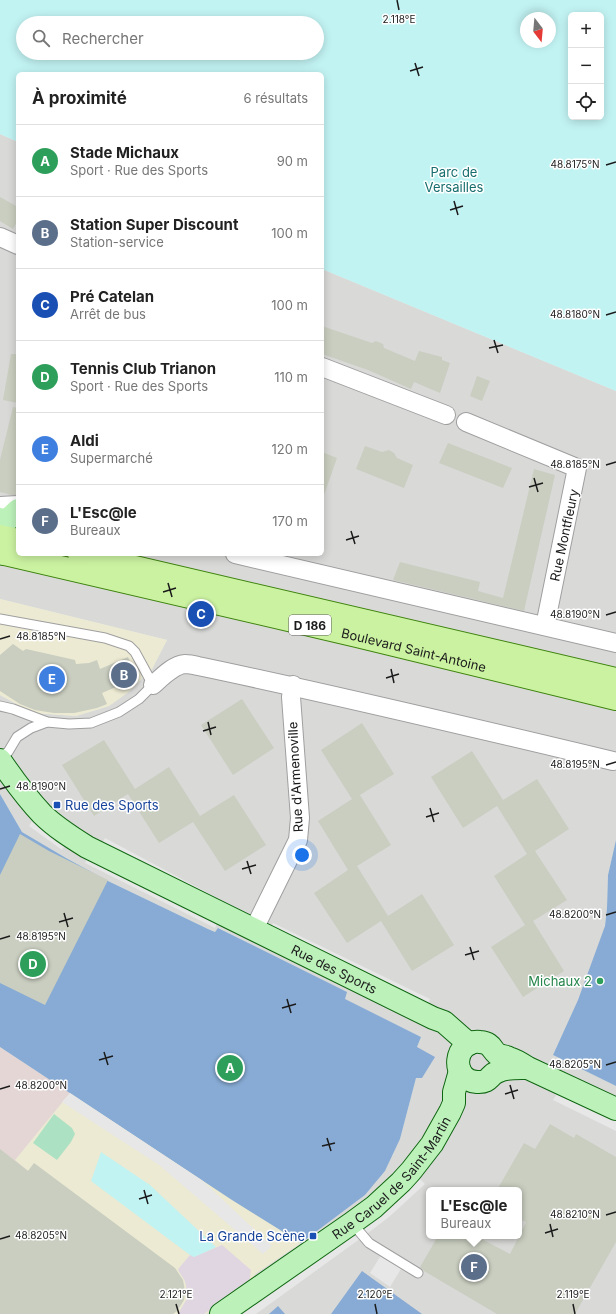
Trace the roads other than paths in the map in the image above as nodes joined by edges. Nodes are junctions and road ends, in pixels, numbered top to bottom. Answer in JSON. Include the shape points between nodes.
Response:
{"nodes":[{"id":1,"x":0,"y":237,"type":"edge"},
{"id":2,"x":16,"y":244,"type":"edge"},
{"id":3,"x":324,"y":368,"type":"edge"},
{"id":4,"x":446,"y":415,"type":"dead end"},
{"id":5,"x":466,"y":422,"type":"dead end"},
{"id":6,"x":16,"y":510,"type":"edge"},
{"id":7,"x":16,"y":514,"type":"edge"},
{"id":8,"x":4,"y":538,"type":"edge"},
{"id":9,"x":16,"y":541,"type":"edge"},
{"id":10,"x":69,"y":556,"type":"edge"},
{"id":11,"x":88,"y":556,"type":"edge"},
{"id":12,"x":244,"y":556,"type":"edge"},
{"id":13,"x":0,"y":619,"type":"edge"},
{"id":14,"x":545,"y":626,"type":"junction"},
{"id":15,"x":616,"y":643,"type":"edge"},
{"id":16,"x":616,"y":679,"type":"edge"},
{"id":17,"x":153,"y":685,"type":"junction"},
{"id":18,"x":292,"y":685,"type":"junction"},
{"id":19,"x":616,"y":699,"type":"edge"},
{"id":20,"x":0,"y":706,"type":"edge"},
{"id":21,"x":47,"y":722,"type":"junction"},
{"id":22,"x":0,"y":757,"type":"edge"},
{"id":23,"x":0,"y":760,"type":"edge"},
{"id":24,"x":613,"y":761,"type":"dead end"},
{"id":25,"x":254,"y":930,"type":"junction"},
{"id":26,"x":496,"y":1063,"type":"junction"},
{"id":27,"x":465,"y":1064,"type":"junction"},
{"id":28,"x":616,"y":1109,"type":"edge"},
{"id":29,"x":352,"y":1223,"type":"junction"},
{"id":30,"x":418,"y":1273,"type":"dead end"},
{"id":31,"x":221,"y":1314,"type":"edge"}],
"edges":[{"from":1,"to":2,"type":"street"},
{"from":3,"to":4,"type":"street"},
{"from":5,"to":14,"type":"street","name":"Rue Montfleury","via":[[577,468]]},
{"from":6,"to":8,"type":"street"},
{"from":7,"to":8,"type":"main road"},
{"from":8,"to":9,"type":"main road","name":"Boulevard Saint-Antoine","number":"D 186"},
{"from":10,"to":19,"type":"main road","name":"Boulevard Saint-Antoine","number":"D 186","via":[[350,634]]},
{"from":11,"to":16,"type":"main road","name":"Boulevard Saint-Antoine","number":"D 186"},
{"from":12,"to":14,"type":"street"},
{"from":13,"to":17,"type":"lane","via":[[105,638],[129,646]]},
{"from":14,"to":15,"type":"street"},
{"from":17,"to":18,"type":"street","via":[[176,667],[186,664]]},
{"from":17,"to":21,"type":"lane","via":[[139,699],[119,712],[91,723]]},
{"from":18,"to":24,"type":"street"},
{"from":18,"to":25,"type":"street","name":"Rue d'Armenoville","via":[[300,818],[298,840]]},
{"from":20,"to":21,"type":"lane"},
{"from":21,"to":22,"type":"lane","via":[[30,728],[17,737],[8,752]]},
{"from":23,"to":25,"type":"main road","name":"Rue des Sports","via":[[24,794],[43,815],[68,835]]},
{"from":25,"to":27,"type":"main road","name":"Rue des Sports","via":[[444,1022]]},
{"from":26,"to":27,"type":"main road","via":[[489,1079],[484,1082]]},
{"from":26,"to":27,"type":"main road","via":[[492,1047],[479,1041]]},
{"from":26,"to":28,"type":"main road","via":[[504,1070],[528,1068]]},
{"from":27,"to":29,"type":"main road","name":"Rue Caruel de Saint-Martin","via":[[463,1098],[454,1104],[432,1144],[411,1171],[384,1198]]},
{"from":29,"to":30,"type":"lane","via":[[369,1243]]},
{"from":29,"to":31,"type":"main road","name":"Rue Caruel de Saint-Martin"}]}
